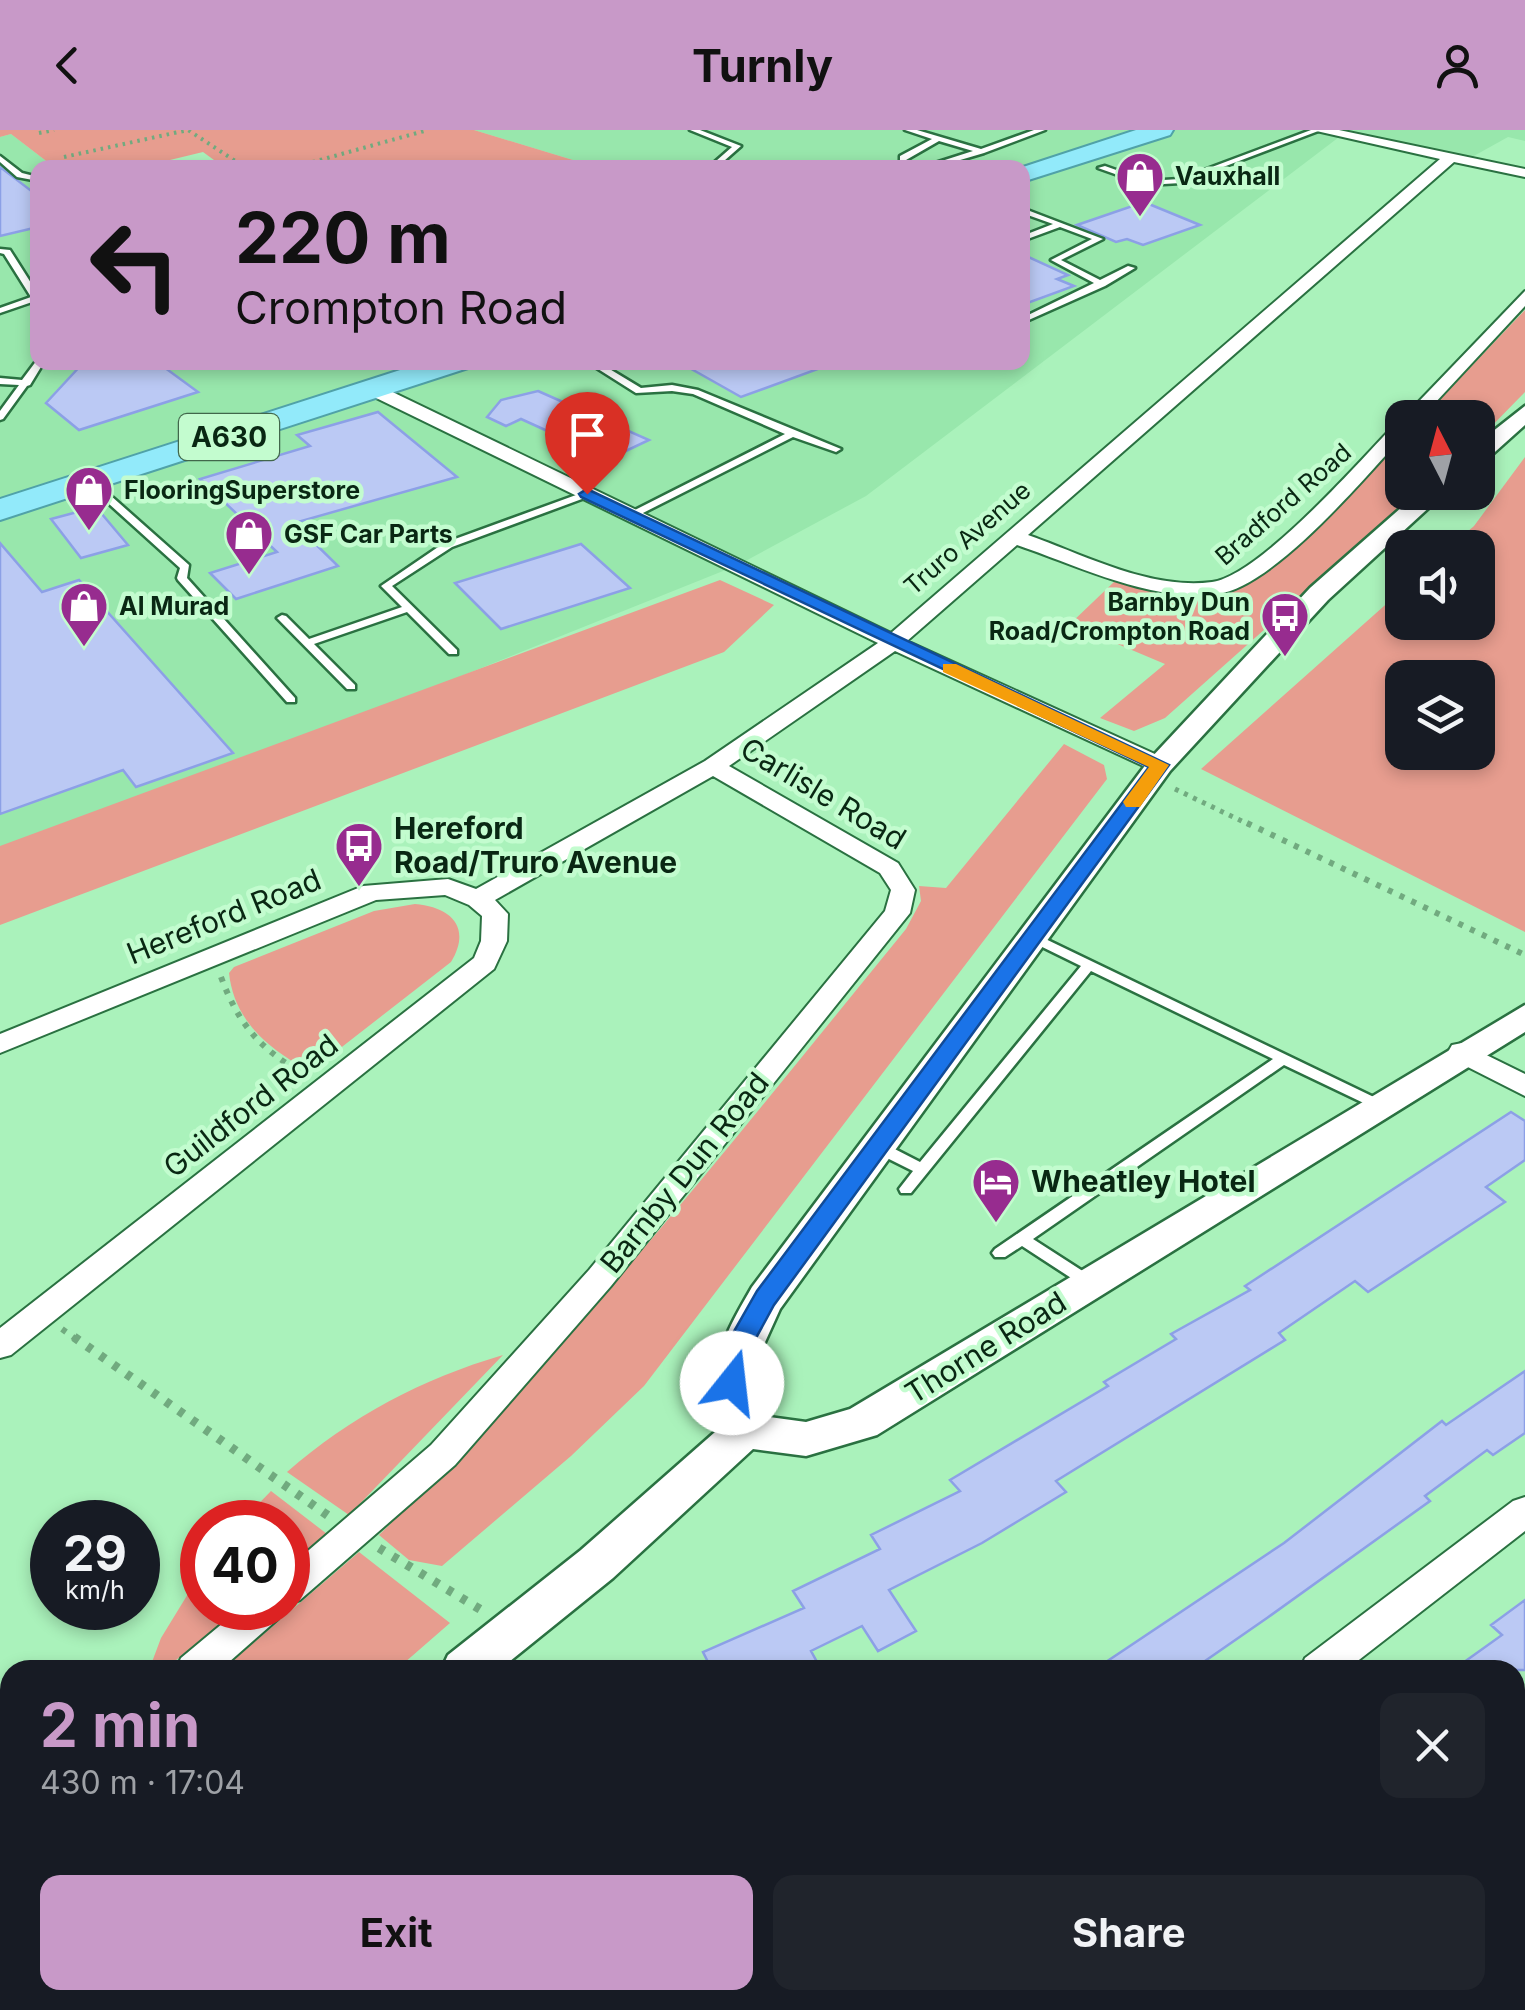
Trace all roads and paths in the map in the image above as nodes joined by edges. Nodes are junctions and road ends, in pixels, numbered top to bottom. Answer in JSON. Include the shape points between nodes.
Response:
{"nodes":[{"id":1,"x":54,"y":130,"type":"edge"},
{"id":2,"x":428,"y":130,"type":"edge"},
{"id":3,"x":694,"y":130,"type":"edge"},
{"id":4,"x":909,"y":130,"type":"edge"},
{"id":5,"x":1041,"y":130,"type":"edge"},
{"id":6,"x":1123,"y":130,"type":"edge"},
{"id":7,"x":1160,"y":130,"type":"edge"},
{"id":8,"x":1318,"y":130,"type":"edge"},
{"id":9,"x":39,"y":133,"type":"dead end"},
{"id":10,"x":939,"y":138,"type":"junction"},
{"id":11,"x":981,"y":151,"type":"junction"},
{"id":12,"x":64,"y":157,"type":"dead end"},
{"id":13,"x":0,"y":158,"type":"edge"},
{"id":14,"x":903,"y":158,"type":"dead end"},
{"id":15,"x":1450,"y":158,"type":"junction"},
{"id":16,"x":234,"y":160,"type":"edge"},
{"id":17,"x":320,"y":160,"type":"edge"},
{"id":18,"x":721,"y":160,"type":"edge"},
{"id":19,"x":952,"y":160,"type":"edge"},
{"id":20,"x":1030,"y":160,"type":"edge"},
{"id":21,"x":1102,"y":168,"type":"dead end"},
{"id":22,"x":1030,"y":172,"type":"edge"},
{"id":23,"x":1525,"y":173,"type":"edge"},
{"id":24,"x":30,"y":177,"type":"edge"},
{"id":25,"x":1030,"y":213,"type":"edge"},
{"id":26,"x":1058,"y":225,"type":"junction"},
{"id":27,"x":1030,"y":235,"type":"edge"},
{"id":28,"x":0,"y":251,"type":"edge"},
{"id":29,"x":1131,"y":268,"type":"dead end"},
{"id":30,"x":1102,"y":284,"type":"junction"},
{"id":31,"x":30,"y":288,"type":"edge"},
{"id":32,"x":1525,"y":296,"type":"edge"},
{"id":33,"x":30,"y":300,"type":"edge"},
{"id":34,"x":0,"y":311,"type":"edge"},
{"id":35,"x":1030,"y":318,"type":"edge"},
{"id":36,"x":35,"y":370,"type":"edge"},
{"id":37,"x":386,"y":370,"type":"edge"},
{"id":38,"x":433,"y":370,"type":"edge"},
{"id":39,"x":604,"y":370,"type":"edge"},
{"id":40,"x":0,"y":382,"type":"edge"},
{"id":41,"x":27,"y":383,"type":"junction"},
{"id":42,"x":374,"y":390,"type":"junction"},
{"id":43,"x":1428,"y":400,"type":"edge"},
{"id":44,"x":1525,"y":413,"type":"edge"},
{"id":45,"x":0,"y":417,"type":"edge"},
{"id":46,"x":792,"y":434,"type":"junction"},
{"id":47,"x":1495,"y":439,"type":"edge"},
{"id":48,"x":1385,"y":444,"type":"edge"},
{"id":49,"x":836,"y":449,"type":"dead end"},
{"id":50,"x":90,"y":482,"type":"junction"},
{"id":51,"x":0,"y":484,"type":"edge"},
{"id":52,"x":587,"y":494,"type":"junction"},
{"id":53,"x":0,"y":510,"type":"edge"},
{"id":54,"x":1414,"y":510,"type":"edge"},
{"id":55,"x":632,"y":514,"type":"junction"},
{"id":56,"x":1011,"y":536,"type":"junction"},
{"id":57,"x":406,"y":610,"type":"junction"},
{"id":58,"x":282,"y":618,"type":"dead end"},
{"id":59,"x":310,"y":642,"type":"junction"},
{"id":60,"x":894,"y":642,"type":"junction"},
{"id":61,"x":453,"y":652,"type":"dead end"},
{"id":62,"x":351,"y":686,"type":"dead end"},
{"id":63,"x":291,"y":700,"type":"dead end"},
{"id":64,"x":713,"y":766,"type":"junction"},
{"id":65,"x":1155,"y":771,"type":"junction"},
{"id":66,"x":900,"y":879,"type":"joint"},
{"id":67,"x":478,"y":900,"type":"junction"},
{"id":68,"x":1033,"y":937,"type":"junction"},
{"id":69,"x":1525,"y":955,"type":"edge"},
{"id":70,"x":214,"y":956,"type":"junction"},
{"id":71,"x":1090,"y":965,"type":"junction"},
{"id":72,"x":1525,"y":1016,"type":"edge"},
{"id":73,"x":0,"y":1044,"type":"edge"},
{"id":74,"x":1462,"y":1052,"type":"junction"},
{"id":75,"x":1283,"y":1059,"type":"junction"},
{"id":76,"x":329,"y":1086,"type":"junction"},
{"id":77,"x":1525,"y":1086,"type":"edge"},
{"id":78,"x":1378,"y":1104,"type":"junction"},
{"id":79,"x":878,"y":1147,"type":"junction"},
{"id":80,"x":922,"y":1169,"type":"junction"},
{"id":81,"x":906,"y":1189,"type":"dead end"},
{"id":82,"x":1022,"y":1239,"type":"junction"},
{"id":83,"x":1000,"y":1253,"type":"dead end"},
{"id":84,"x":1090,"y":1284,"type":"junction"},
{"id":85,"x":41,"y":1314,"type":"junction"},
{"id":86,"x":0,"y":1346,"type":"edge"},
{"id":87,"x":746,"y":1431,"type":"junction"},
{"id":88,"x":1525,"y":1510,"type":"edge"},
{"id":89,"x":353,"y":1532,"type":"junction"},
{"id":90,"x":310,"y":1570,"type":"edge"},
{"id":91,"x":240,"y":1630,"type":"edge"},
{"id":92,"x":514,"y":1630,"type":"junction"},
{"id":93,"x":206,"y":1660,"type":"edge"},
{"id":94,"x":476,"y":1660,"type":"edge"},
{"id":95,"x":1331,"y":1660,"type":"edge"}],
"edges":[{"from":1,"to":9,"type":"path"},
{"from":2,"to":17,"type":"path"},
{"from":3,"to":18,"type":"lane","via":[[738,146]]},
{"from":4,"to":10,"type":"lane"},
{"from":5,"to":11,"type":"lane"},
{"from":6,"to":20,"type":"highway"},
{"from":7,"to":22,"type":"highway"},
{"from":8,"to":15,"type":"street"},
{"from":8,"to":21,"type":"lane","via":[[1181,181],[1146,183]]},
{"from":10,"to":11,"type":"lane"},
{"from":10,"to":14,"type":"lane"},
{"from":11,"to":19,"type":"lane"},
{"from":12,"to":16,"type":"path","via":[[188,130]]},
{"from":13,"to":24,"type":"lane"},
{"from":15,"to":23,"type":"street"},
{"from":15,"to":56,"type":"street","name":"Truro Avenue"},
{"from":25,"to":26,"type":"lane"},
{"from":26,"to":27,"type":"lane"},
{"from":26,"to":30,"type":"lane","via":[[1099,239],[1055,260]]},
{"from":28,"to":31,"type":"lane"},
{"from":29,"to":30,"type":"lane"},
{"from":30,"to":35,"type":"lane"},
{"from":32,"to":43,"type":"street"},
{"from":33,"to":34,"type":"lane"},
{"from":36,"to":41,"type":"lane"},
{"from":37,"to":51,"type":"highway","number":"A630"},
{"from":38,"to":42,"type":"highway","number":"A630"},
{"from":39,"to":46,"type":"lane","via":[[639,391],[695,392]]},
{"from":40,"to":41,"type":"lane"},
{"from":41,"to":45,"type":"lane"},
{"from":42,"to":50,"type":"highway","number":"A630"},
{"from":42,"to":52,"type":"street"},
{"from":44,"to":47,"type":"street"},
{"from":46,"to":49,"type":"lane"},
{"from":46,"to":55,"type":"lane"},
{"from":48,"to":56,"type":"street","name":"Bradford Road","via":[[1236,584],[1166,586]]},
{"from":50,"to":53,"type":"highway","number":"A630"},
{"from":50,"to":63,"type":"lane","via":[[185,568],[182,578]]},
{"from":52,"to":55,"type":"street"},
{"from":52,"to":57,"type":"lane","via":[[442,549],[386,586]]},
{"from":54,"to":65,"type":"street","via":[[1319,594]]},
{"from":55,"to":60,"type":"street"},
{"from":56,"to":60,"type":"street","name":"Truro Avenue"},
{"from":57,"to":59,"type":"lane"},
{"from":57,"to":61,"type":"lane"},
{"from":58,"to":59,"type":"lane"},
{"from":59,"to":62,"type":"lane"},
{"from":60,"to":64,"type":"street","name":"Truro Avenue"},
{"from":60,"to":65,"type":"street"},
{"from":64,"to":66,"type":"street","name":"Carlisle Road"},
{"from":64,"to":67,"type":"street","name":"Truro Avenue"},
{"from":65,"to":68,"type":"street"},
{"from":65,"to":69,"type":"path"},
{"from":66,"to":89,"type":"street","name":"Barnby Dun Road","via":[[897,914],[600,1278],[443,1455]]},
{"from":67,"to":70,"type":"street","name":"Hereford Road","via":[[448,888],[372,892]]},
{"from":67,"to":76,"type":"street","name":"Guildford Road","via":[[494,914],[485,962]]},
{"from":68,"to":71,"type":"lane"},
{"from":68,"to":79,"type":"street"},
{"from":70,"to":73,"type":"street","name":"Hereford Road"},
{"from":70,"to":76,"type":"path","via":[[234,1014],[250,1038]]},
{"from":71,"to":75,"type":"lane"},
{"from":71,"to":80,"type":"lane"},
{"from":72,"to":74,"type":"street","name":"Thorne Road"},
{"from":74,"to":77,"type":"street"},
{"from":74,"to":78,"type":"street","name":"Thorne Road"},
{"from":75,"to":78,"type":"lane"},
{"from":75,"to":82,"type":"lane"},
{"from":76,"to":85,"type":"street","name":"Guildford Road"},
{"from":78,"to":84,"type":"street","name":"Thorne Road"},
{"from":79,"to":80,"type":"lane"},
{"from":79,"to":87,"type":"street","via":[[766,1298],[738,1349],[732,1383]]},
{"from":80,"to":81,"type":"lane"},
{"from":82,"to":83,"type":"lane"},
{"from":82,"to":84,"type":"lane"},
{"from":84,"to":87,"type":"street","name":"Thorne Road","via":[[862,1423],[806,1439]]},
{"from":85,"to":86,"type":"street","name":"Guildford Road"},
{"from":85,"to":89,"type":"path"},
{"from":87,"to":92,"type":"street"},
{"from":88,"to":95,"type":"street"},
{"from":89,"to":90,"type":"street"},
{"from":89,"to":92,"type":"path"},
{"from":91,"to":93,"type":"street"},
{"from":92,"to":94,"type":"street"}]}
